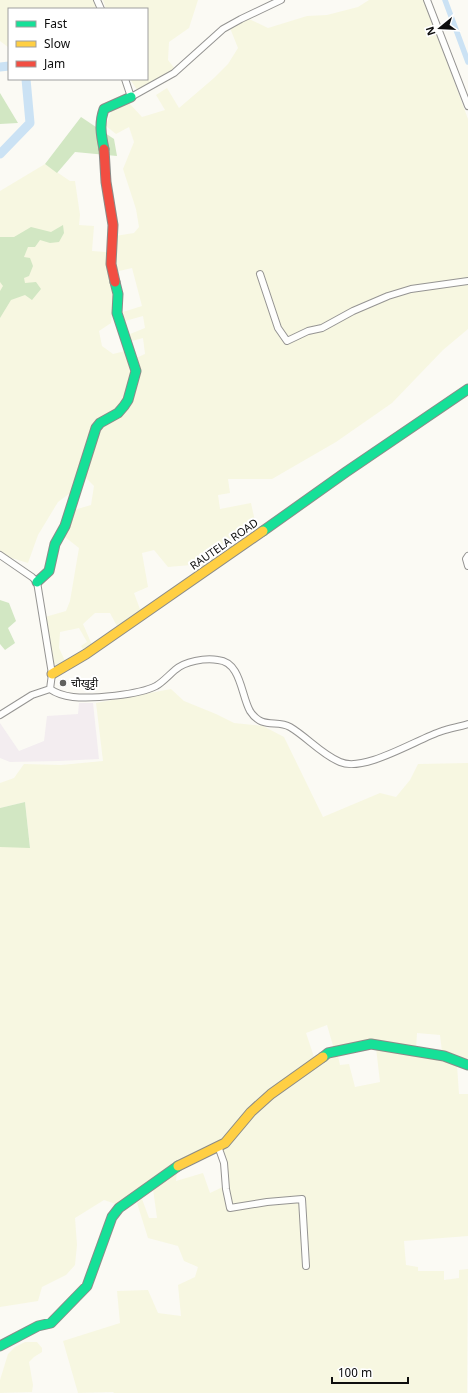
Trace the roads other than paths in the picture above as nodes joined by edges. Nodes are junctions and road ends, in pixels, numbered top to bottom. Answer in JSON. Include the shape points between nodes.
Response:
{"nodes":[{"id":1,"x":281,"y":0,"type":"edge"},
{"id":2,"x":427,"y":0,"type":"edge"},
{"id":3,"x":125,"y":80,"type":"edge"},
{"id":4,"x":131,"y":97,"type":"junction"},
{"id":5,"x":468,"y":106,"type":"edge"},
{"id":6,"x":260,"y":274,"type":"dead end"},
{"id":7,"x":468,"y":282,"type":"edge"},
{"id":8,"x":468,"y":389,"type":"edge"},
{"id":9,"x":0,"y":555,"type":"edge"},
{"id":10,"x":468,"y":556,"type":"edge"},
{"id":11,"x":468,"y":566,"type":"edge"},
{"id":12,"x":37,"y":582,"type":"junction"},
{"id":13,"x":52,"y":674,"type":"junction"},
{"id":14,"x":50,"y":689,"type":"junction"},
{"id":15,"x":0,"y":715,"type":"edge"},
{"id":16,"x":468,"y":724,"type":"edge"},
{"id":17,"x":468,"y":1065,"type":"edge"},
{"id":18,"x":218,"y":1146,"type":"junction"},
{"id":19,"x":306,"y":1266,"type":"dead end"},
{"id":20,"x":0,"y":1346,"type":"edge"}],
"edges":[{"from":1,"to":4,"type":"street","via":[[223,30],[174,73]]},
{"from":2,"to":5,"type":"street"},
{"from":3,"to":4,"type":"street"},
{"from":4,"to":12,"type":"street","via":[[104,109],[101,133],[113,225],[111,264],[118,294],[117,313],[136,371],[124,406],[96,428],[65,526],[55,544],[49,571]]},
{"from":6,"to":7,"type":"street","via":[[278,328],[286,341],[322,328],[388,296],[411,289]]},
{"from":8,"to":13,"type":"street","name":"RAUTELA ROAD","via":[[86,654]]},
{"from":9,"to":12,"type":"street"},
{"from":10,"to":11,"type":"street"},
{"from":12,"to":13,"type":"street"},
{"from":13,"to":14,"type":"street"},
{"from":14,"to":15,"type":"street","via":[[32,695]]},
{"from":14,"to":16,"type":"street","via":[[73,697],[104,698],[156,686],[187,663],[220,660],[235,671],[250,710],[256,718],[267,724],[288,726],[325,753],[340,762],[352,765],[367,762],[442,731]]},
{"from":17,"to":18,"type":"street","via":[[444,1056],[371,1044],[328,1052],[271,1094],[251,1112],[226,1143]]},
{"from":18,"to":19,"type":"street","via":[[224,1163],[230,1208],[302,1199]]},
{"from":18,"to":20,"type":"street","via":[[173,1169],[119,1208],[112,1217],[87,1286],[51,1323],[38,1326]]}]}
